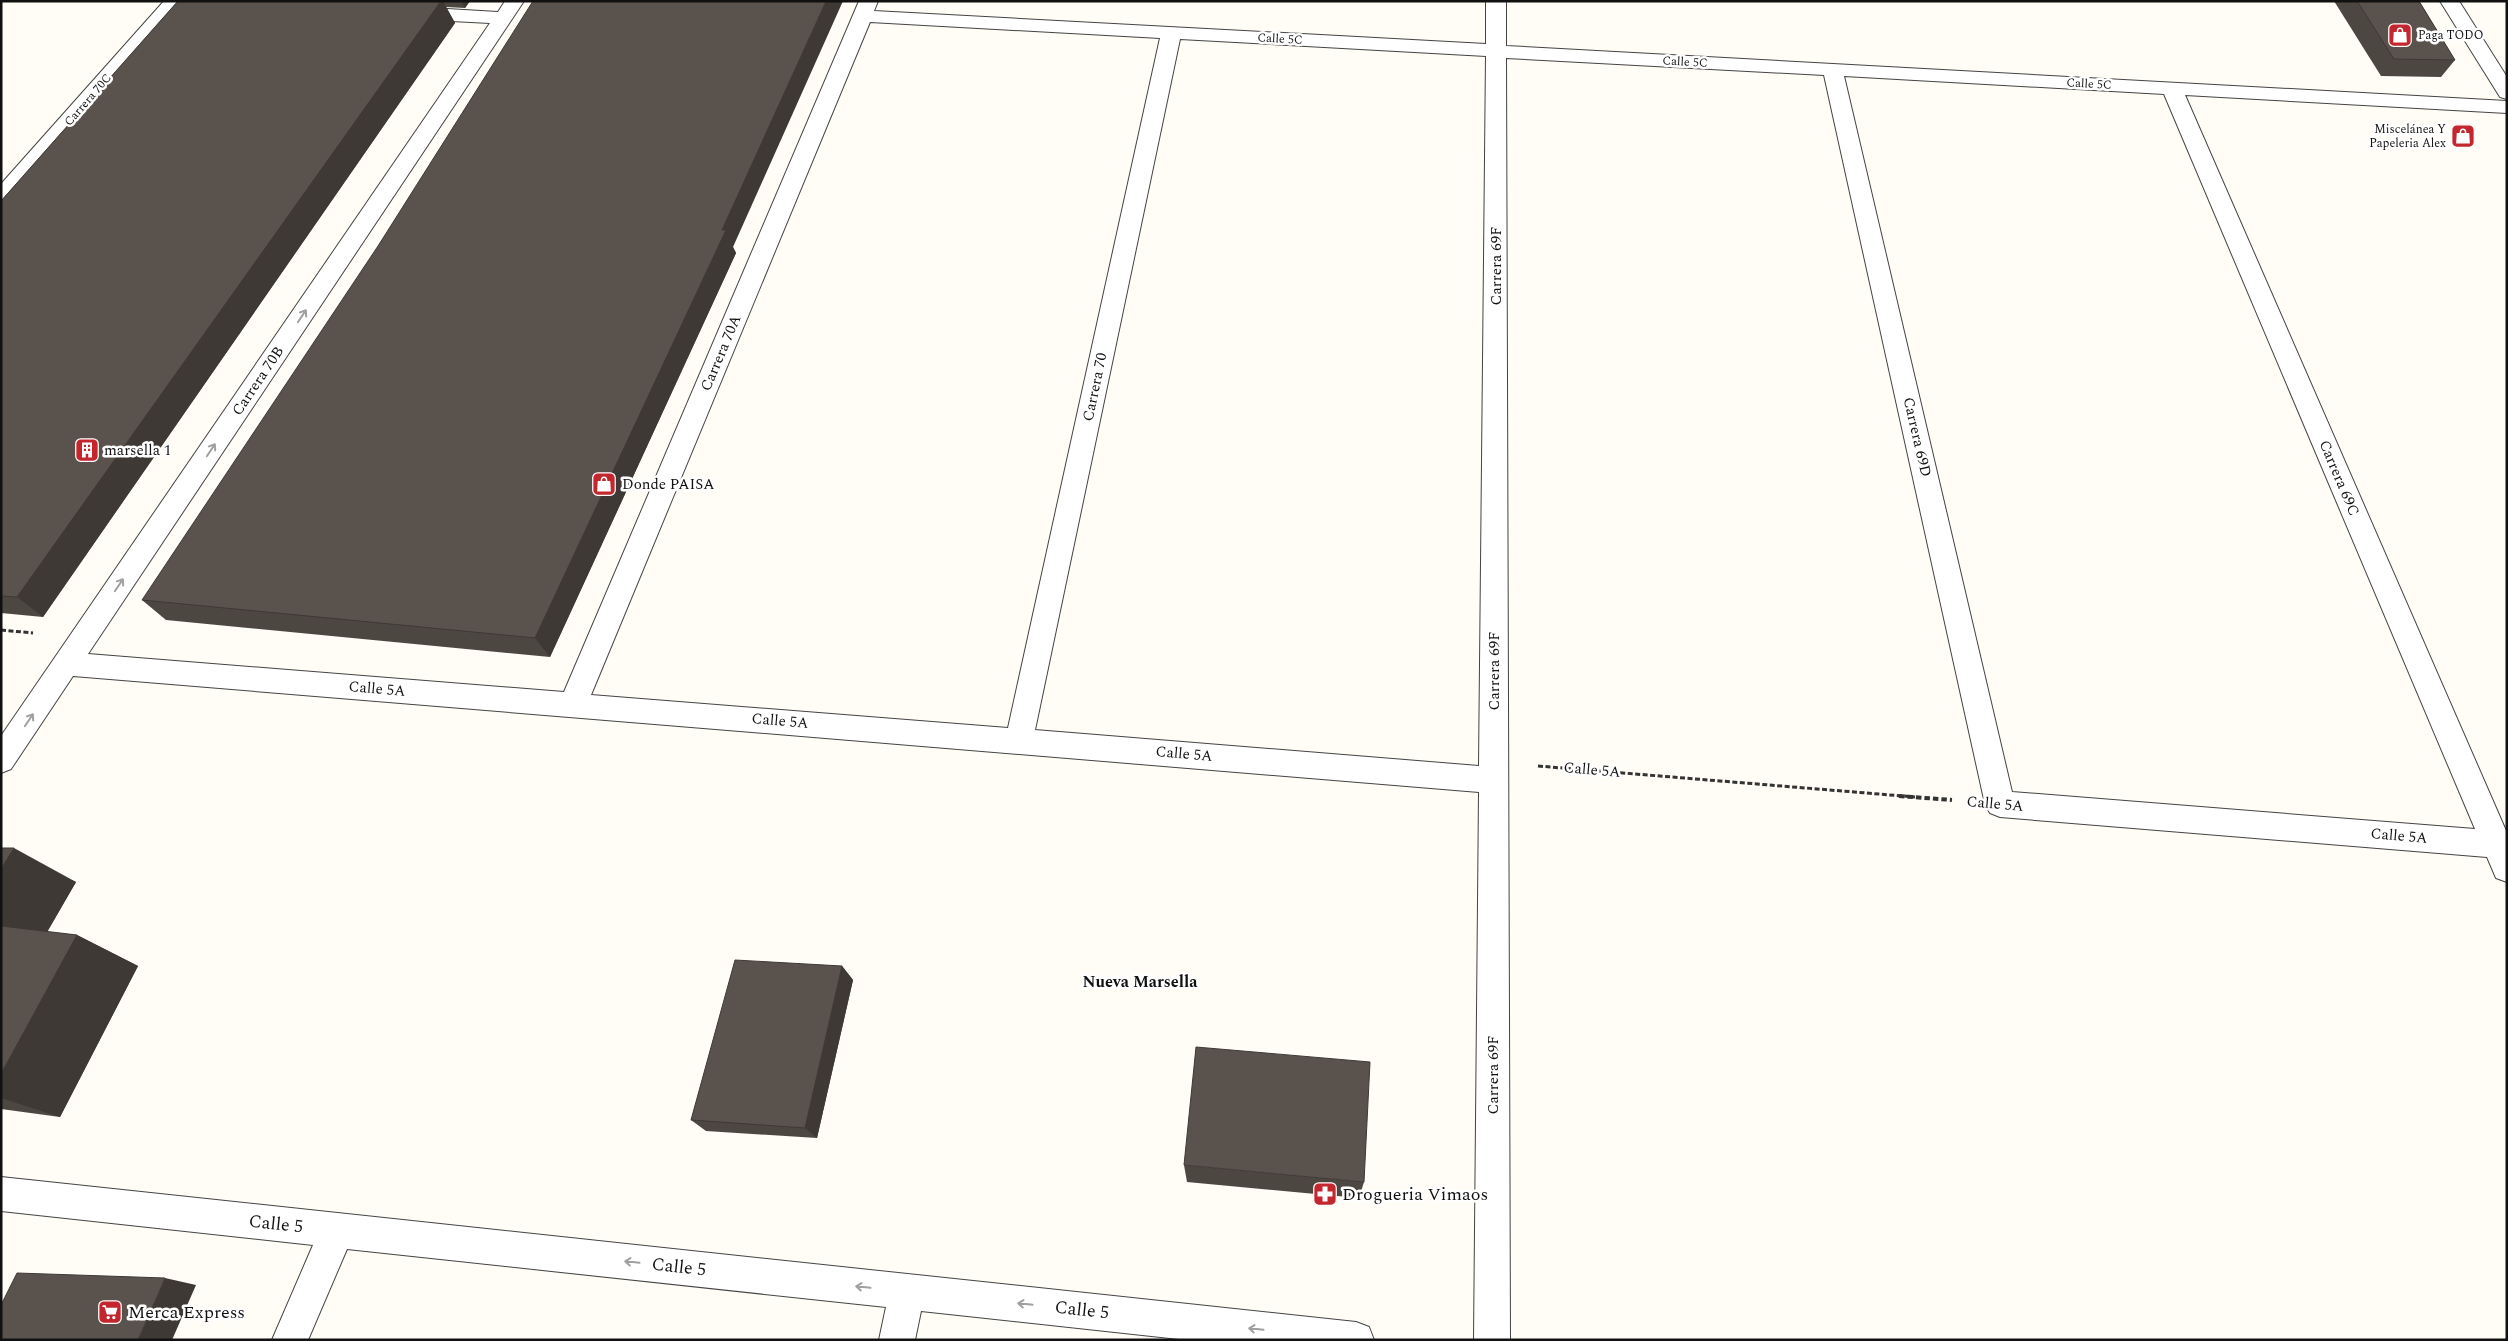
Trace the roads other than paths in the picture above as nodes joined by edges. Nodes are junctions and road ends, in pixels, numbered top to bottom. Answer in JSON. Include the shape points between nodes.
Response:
{"nodes":[{"id":1,"x":175,"y":1,"type":"edge"},
{"id":2,"x":187,"y":1,"type":"edge"},
{"id":3,"x":1496,"y":1,"type":"edge"},
{"id":4,"x":2449,"y":1,"type":"edge"},
{"id":5,"x":197,"y":2,"type":"edge"},
{"id":6,"x":866,"y":9,"type":"edge"},
{"id":7,"x":509,"y":10,"type":"edge"},
{"id":8,"x":394,"y":12,"type":"edge"},
{"id":9,"x":1171,"y":34,"type":"junction"},
{"id":10,"x":1496,"y":51,"type":"junction"},
{"id":11,"x":1833,"y":70,"type":"junction"},
{"id":12,"x":2172,"y":89,"type":"junction"},
{"id":13,"x":2507,"y":93,"type":"edge"},
{"id":14,"x":2507,"y":107,"type":"edge"},
{"id":15,"x":1,"y":198,"type":"edge"},
{"id":16,"x":67,"y":664,"type":"junction"},
{"id":17,"x":573,"y":704,"type":"junction"},
{"id":18,"x":1019,"y":741,"type":"junction"},
{"id":19,"x":1,"y":760,"type":"edge"},
{"id":20,"x":1494,"y":771,"type":"junction"},
{"id":21,"x":2000,"y":804,"type":"joint"},
{"id":22,"x":2502,"y":856,"type":"edge"},
{"id":23,"x":1,"y":1194,"type":"edge"},
{"id":24,"x":337,"y":1230,"type":"junction"},
{"id":25,"x":907,"y":1291,"type":"junction"},
{"id":26,"x":290,"y":1340,"type":"edge"},
{"id":27,"x":896,"y":1340,"type":"edge"},
{"id":28,"x":1356,"y":1340,"type":"edge"},
{"id":29,"x":1492,"y":1340,"type":"edge"}],
"edges":[{"from":1,"to":15,"type":"street","name":"Carrera 70C"},
{"from":2,"to":5,"type":"street"},
{"from":3,"to":10,"type":"street","name":"Carrera 69F"},
{"from":4,"to":13,"type":"street"},
{"from":6,"to":9,"type":"street","name":"Calle 5C"},
{"from":6,"to":17,"type":"street","name":"Carrera 70A"},
{"from":7,"to":8,"type":"street"},
{"from":16,"to":7,"type":"street","name":"Carrera 70B","one_way":true},
{"from":9,"to":10,"type":"street","name":"Calle 5C"},
{"from":9,"to":18,"type":"street","name":"Carrera 70"},
{"from":10,"to":11,"type":"street","name":"Calle 5C"},
{"from":10,"to":20,"type":"street","name":"Carrera 69F"},
{"from":11,"to":12,"type":"street","name":"Calle 5C"},
{"from":11,"to":21,"type":"street","name":"Carrera 69D"},
{"from":12,"to":14,"type":"street","name":"Calle 5C"},
{"from":12,"to":22,"type":"street","name":"Carrera 69C"},
{"from":16,"to":17,"type":"street","name":"Calle 5A"},
{"from":19,"to":16,"type":"street","name":"Carrera 70B","one_way":true},
{"from":17,"to":18,"type":"street","name":"Calle 5A"},
{"from":18,"to":20,"type":"street","name":"Calle 5A"},
{"from":20,"to":29,"type":"street","name":"Carrera 69F"},
{"from":21,"to":22,"type":"street","name":"Calle 5A"},
{"from":23,"to":24,"type":"street","name":"Calle 5"},
{"from":25,"to":24,"type":"street","name":"Calle 5","one_way":true},
{"from":24,"to":26,"type":"street"},
{"from":25,"to":27,"type":"street"},
{"from":28,"to":25,"type":"street","name":"Calle 5","one_way":true}]}
